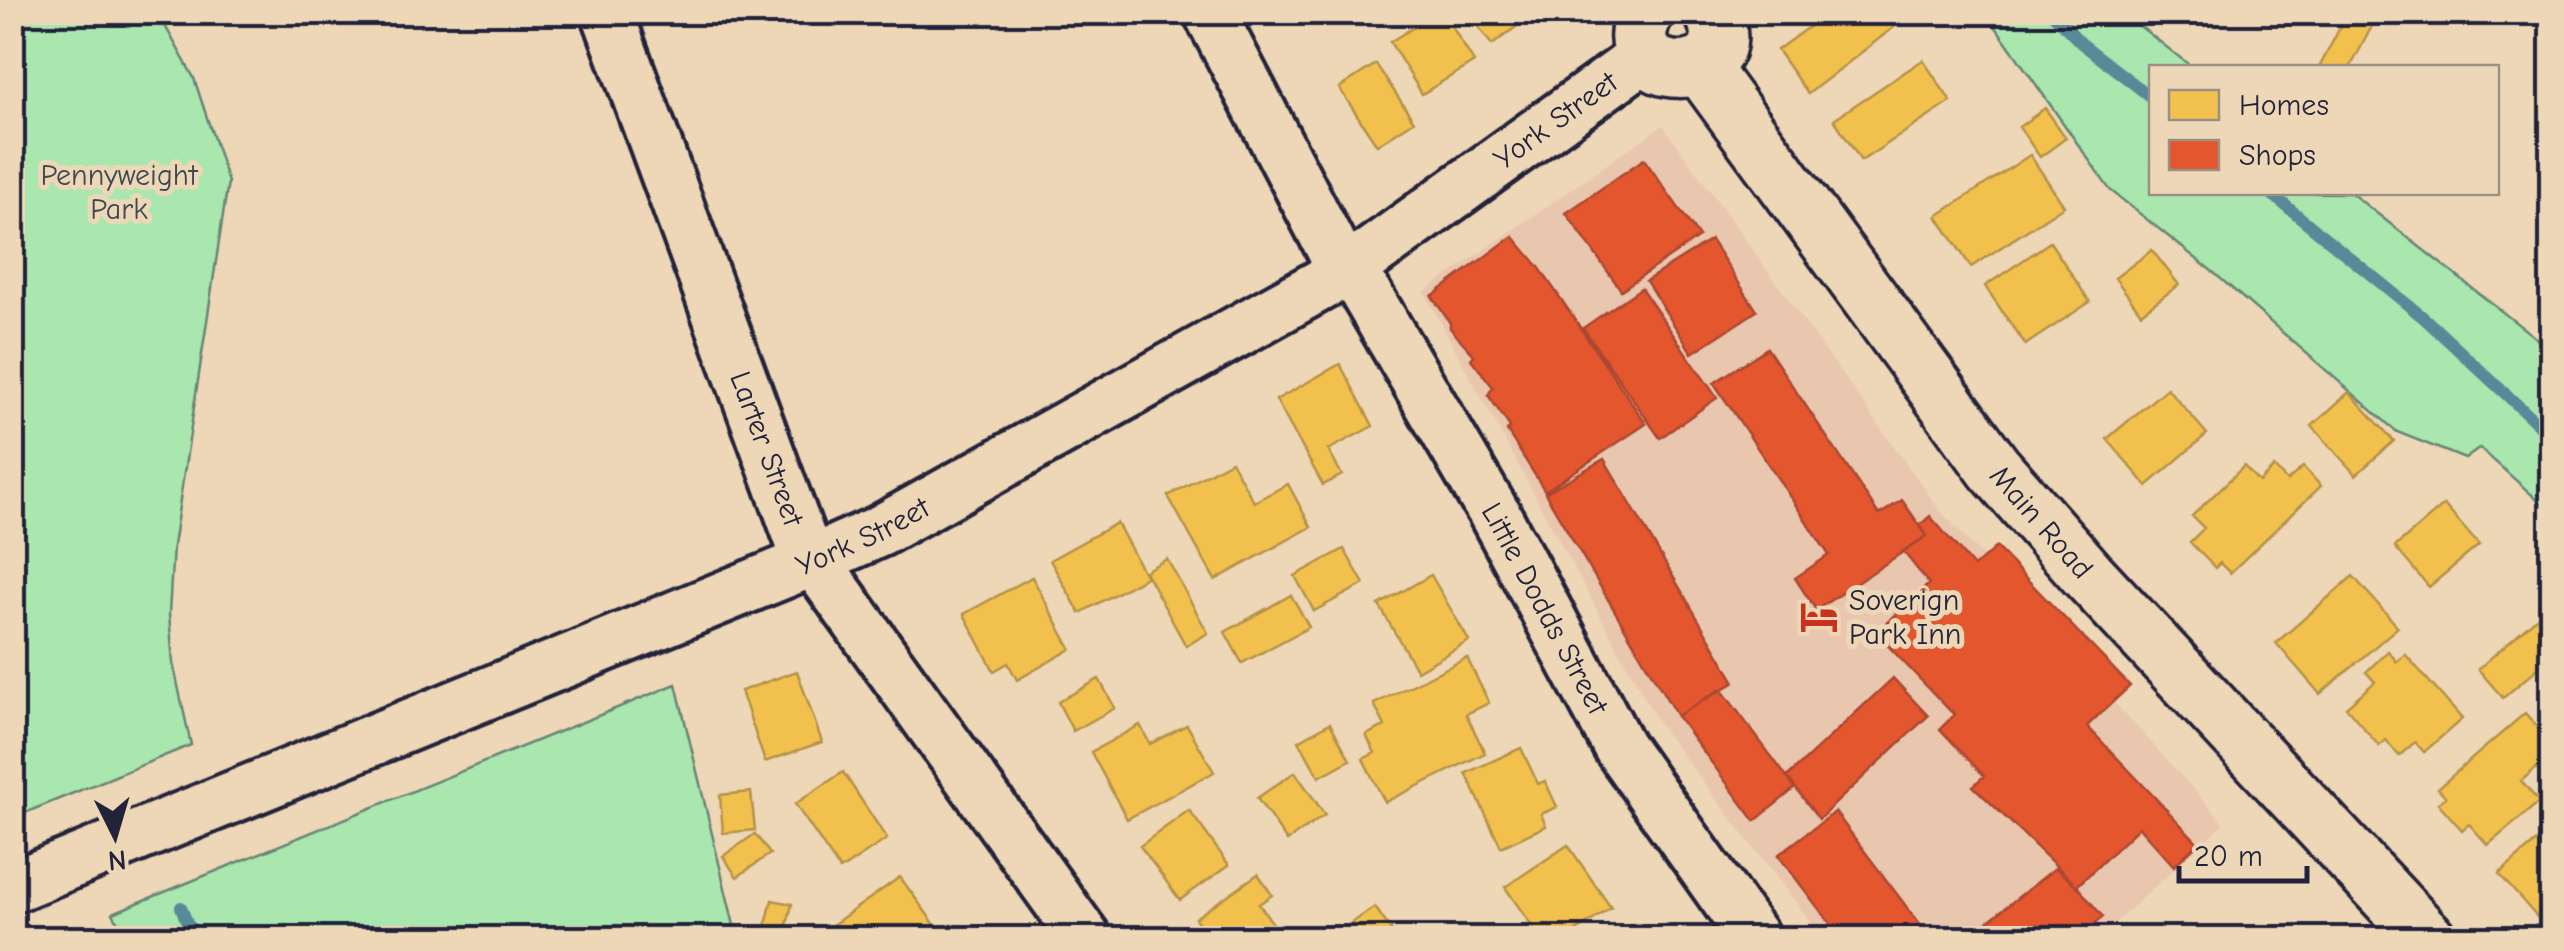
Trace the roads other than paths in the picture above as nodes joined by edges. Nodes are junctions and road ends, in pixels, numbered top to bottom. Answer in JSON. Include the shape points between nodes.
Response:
{"nodes":[{"id":1,"x":607,"y":12,"type":"edge"},
{"id":2,"x":1209,"y":12,"type":"edge"},
{"id":3,"x":1712,"y":13,"type":"edge"},
{"id":4,"x":1646,"y":34,"type":"edge"},
{"id":5,"x":1700,"y":66,"type":"junction"},
{"id":6,"x":1348,"y":270,"type":"junction"},
{"id":7,"x":812,"y":562,"type":"junction"},
{"id":8,"x":12,"y":887,"type":"edge"},
{"id":9,"x":1084,"y":938,"type":"edge"},
{"id":10,"x":1754,"y":938,"type":"edge"},
{"id":11,"x":2427,"y":938,"type":"edge"}],
"edges":[{"from":1,"to":7,"type":"street","name":"Larter Street"},
{"from":2,"to":6,"type":"street","name":"Little Dodds Street"},
{"from":3,"to":5,"type":"main road","via":[[1717,42]]},
{"from":4,"to":5,"type":"main road","via":[[1659,66],[1675,72]]},
{"from":4,"to":6,"type":"street","name":"York Street"},
{"from":5,"to":11,"type":"main road","name":"Main Road","via":[[2019,498]]},
{"from":6,"to":7,"type":"street","name":"York Street","via":[[938,500]]},
{"from":6,"to":10,"type":"street","name":"Little Dodds Street","via":[[1494,513],[1619,748]]},
{"from":7,"to":8,"type":"street","name":"York Street"},
{"from":7,"to":9,"type":"street","name":"Larter Street"}]}
